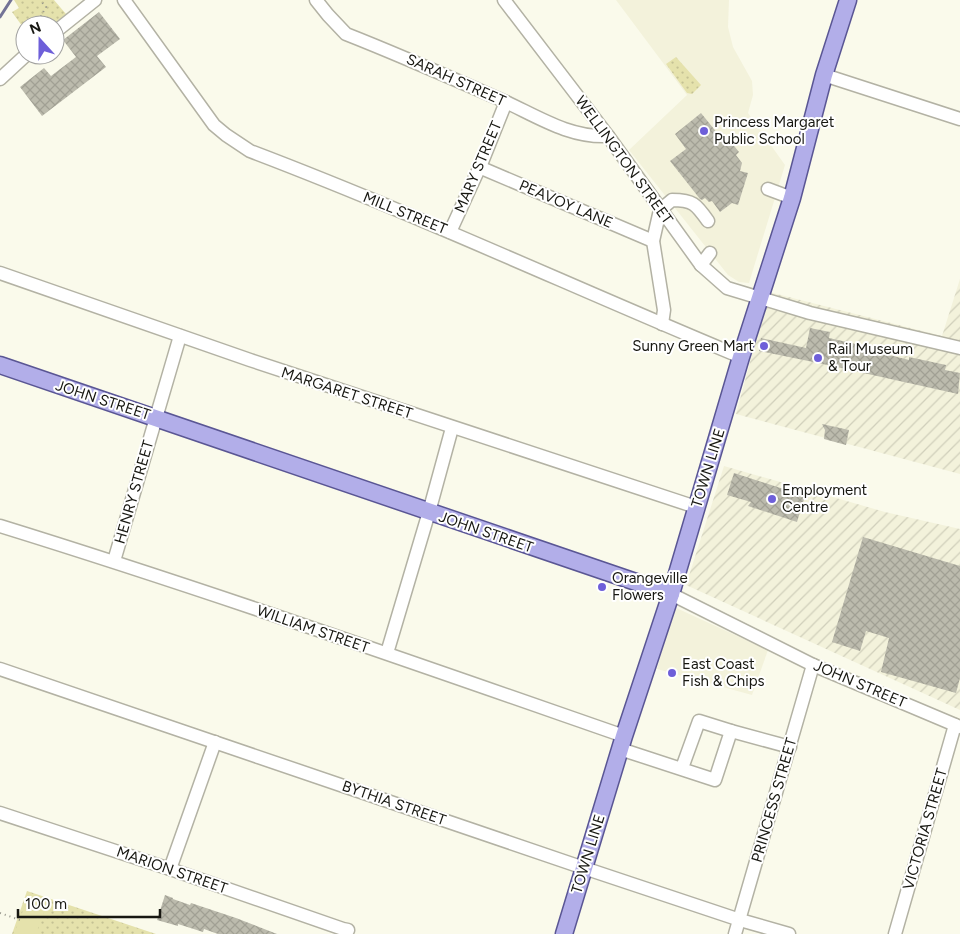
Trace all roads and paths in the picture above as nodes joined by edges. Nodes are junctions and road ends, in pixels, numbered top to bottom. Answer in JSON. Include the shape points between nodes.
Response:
{"nodes":[{"id":1,"x":40,"y":0,"type":"edge"},
{"id":2,"x":95,"y":0,"type":"edge"},
{"id":3,"x":124,"y":0,"type":"edge"},
{"id":4,"x":316,"y":0,"type":"edge"},
{"id":5,"x":504,"y":0,"type":"edge"},
{"id":6,"x":848,"y":0,"type":"edge"},
{"id":7,"x":42,"y":15,"type":"edge"},
{"id":8,"x":65,"y":24,"type":"edge"},
{"id":9,"x":15,"y":65,"type":"edge"},
{"id":10,"x":824,"y":75,"type":"junction"},
{"id":11,"x":0,"y":79,"type":"edge"},
{"id":12,"x":506,"y":102,"type":"junction"},
{"id":13,"x":960,"y":119,"type":"edge"},
{"id":14,"x":608,"y":136,"type":"junction"},
{"id":15,"x":479,"y":167,"type":"junction"},
{"id":16,"x":768,"y":190,"type":"dead end"},
{"id":17,"x":792,"y":198,"type":"junction"},
{"id":18,"x":660,"y":210,"type":"junction"},
{"id":19,"x":708,"y":221,"type":"dead end"},
{"id":20,"x":450,"y":232,"type":"junction"},
{"id":21,"x":654,"y":241,"type":"junction"},
{"id":22,"x":710,"y":253,"type":"dead end"},
{"id":23,"x":701,"y":265,"type":"junction"},
{"id":24,"x":0,"y":273,"type":"edge"},
{"id":25,"x":760,"y":298,"type":"junction"},
{"id":26,"x":662,"y":324,"type":"junction"},
{"id":27,"x":180,"y":336,"type":"junction"},
{"id":28,"x":960,"y":348,"type":"edge"},
{"id":29,"x":741,"y":357,"type":"junction"},
{"id":30,"x":0,"y":365,"type":"edge"},
{"id":31,"x":156,"y":418,"type":"junction"},
{"id":32,"x":452,"y":428,"type":"junction"},
{"id":33,"x":696,"y":507,"type":"junction"},
{"id":34,"x":429,"y":512,"type":"junction"},
{"id":35,"x":0,"y":526,"type":"edge"},
{"id":36,"x":114,"y":562,"type":"junction"},
{"id":37,"x":672,"y":594,"type":"junction"},
{"id":38,"x":387,"y":653,"type":"junction"},
{"id":39,"x":813,"y":665,"type":"junction"},
{"id":40,"x":0,"y":669,"type":"edge"},
{"id":41,"x":958,"y":726,"type":"edge"},
{"id":42,"x":731,"y":731,"type":"junction"},
{"id":43,"x":215,"y":742,"type":"junction"},
{"id":44,"x":622,"y":743,"type":"junction"},
{"id":45,"x":790,"y":747,"type":"junction"},
{"id":46,"x":682,"y":768,"type":"junction"},
{"id":47,"x":0,"y":813,"type":"edge"},
{"id":48,"x":584,"y":868,"type":"junction"},
{"id":49,"x":170,"y":869,"type":"junction"},
{"id":50,"x":0,"y":913,"type":"edge"},
{"id":51,"x":20,"y":920,"type":"dead end"},
{"id":52,"x":740,"y":920,"type":"junction"},
{"id":53,"x":345,"y":932,"type":"edge"},
{"id":54,"x":564,"y":934,"type":"edge"},
{"id":55,"x":735,"y":934,"type":"edge"},
{"id":56,"x":789,"y":934,"type":"edge"},
{"id":57,"x":895,"y":934,"type":"edge"}],
"edges":[{"from":1,"to":7,"type":"path","via":[[46,7]]},
{"from":2,"to":8,"type":"street"},
{"from":3,"to":20,"type":"street","name":"MILL STREET","via":[[214,125],[238,144]]},
{"from":4,"to":12,"type":"street","name":"SARAH STREET","via":[[346,34]]},
{"from":5,"to":14,"type":"street","name":"WELLINGTON STREET"},
{"from":6,"to":10,"type":"main road","name":"TOWN LINE"},
{"from":9,"to":11,"type":"street"},
{"from":10,"to":13,"type":"street"},
{"from":10,"to":17,"type":"main road","name":"TOWN LINE"},
{"from":12,"to":14,"type":"street","name":"SARAH STREET","via":[[559,128]]},
{"from":12,"to":15,"type":"street","name":"MARY STREET"},
{"from":14,"to":18,"type":"street","name":"WELLINGTON STREET"},
{"from":15,"to":20,"type":"street","name":"MARY STREET"},
{"from":15,"to":21,"type":"street","name":"PEAVOY LANE"},
{"from":16,"to":17,"type":"street"},
{"from":17,"to":25,"type":"main road","name":"TOWN LINE"},
{"from":18,"to":19,"type":"street","via":[[672,200],[687,200],[697,205]]},
{"from":18,"to":21,"type":"street"},
{"from":18,"to":23,"type":"street","name":"WELLINGTON STREET"},
{"from":20,"to":26,"type":"street","name":"MILL STREET"},
{"from":21,"to":26,"type":"street","via":[[664,310]]},
{"from":22,"to":23,"type":"street"},
{"from":23,"to":25,"type":"street","name":"WELLINGTON STREET","via":[[727,288]]},
{"from":24,"to":27,"type":"street","name":"MARGARET STREET"},
{"from":25,"to":28,"type":"street","name":"WELLINGTON STREET"},
{"from":25,"to":29,"type":"main road","name":"TOWN LINE"},
{"from":26,"to":29,"type":"street","name":"MILL STREET"},
{"from":27,"to":31,"type":"street","name":"HENRY STREET"},
{"from":27,"to":32,"type":"street","name":"MARGARET STREET"},
{"from":29,"to":33,"type":"main road","name":"TOWN LINE"},
{"from":30,"to":31,"type":"main road","name":"JOHN STREET"},
{"from":31,"to":34,"type":"main road","name":"JOHN STREET"},
{"from":31,"to":36,"type":"street","name":"HENRY STREET"},
{"from":32,"to":33,"type":"street","name":"MARGARET STREET"},
{"from":32,"to":34,"type":"street"},
{"from":33,"to":37,"type":"main road","name":"TOWN LINE"},
{"from":34,"to":37,"type":"main road","name":"JOHN STREET"},
{"from":34,"to":38,"type":"street"},
{"from":35,"to":36,"type":"street","name":"WILLIAM STREET"},
{"from":36,"to":38,"type":"street","name":"WILLIAM STREET"},
{"from":37,"to":39,"type":"street","name":"JOHN STREET"},
{"from":37,"to":44,"type":"main road","name":"TOWN LINE"},
{"from":38,"to":44,"type":"street","name":"WILLIAM STREET"},
{"from":39,"to":41,"type":"street","name":"JOHN STREET"},
{"from":39,"to":45,"type":"street","name":"PRINCESS STREET"},
{"from":40,"to":43,"type":"street","name":"BYTHIA STREET"},
{"from":41,"to":57,"type":"street","name":"VICTORIA STREET"},
{"from":42,"to":45,"type":"street"},
{"from":42,"to":46,"type":"street","via":[[699,721]]},
{"from":42,"to":46,"type":"street","name":"WILLIAM STREET","via":[[715,780]]},
{"from":43,"to":48,"type":"street","name":"BYTHIA STREET"},
{"from":43,"to":49,"type":"street"},
{"from":44,"to":46,"type":"street","name":"WILLIAM STREET"},
{"from":44,"to":48,"type":"main road","name":"TOWN LINE"},
{"from":45,"to":52,"type":"street","name":"PRINCESS STREET"},
{"from":47,"to":49,"type":"street","name":"MARION STREET"},
{"from":48,"to":52,"type":"street","name":"BYTHIA STREET"},
{"from":48,"to":54,"type":"main road","name":"TOWN LINE"},
{"from":49,"to":53,"type":"street","name":"MARION STREET"},
{"from":50,"to":51,"type":"path"},
{"from":52,"to":55,"type":"street","name":"PRINCESS STREET"},
{"from":52,"to":56,"type":"street","name":"BYTHIA STREET"}]}
